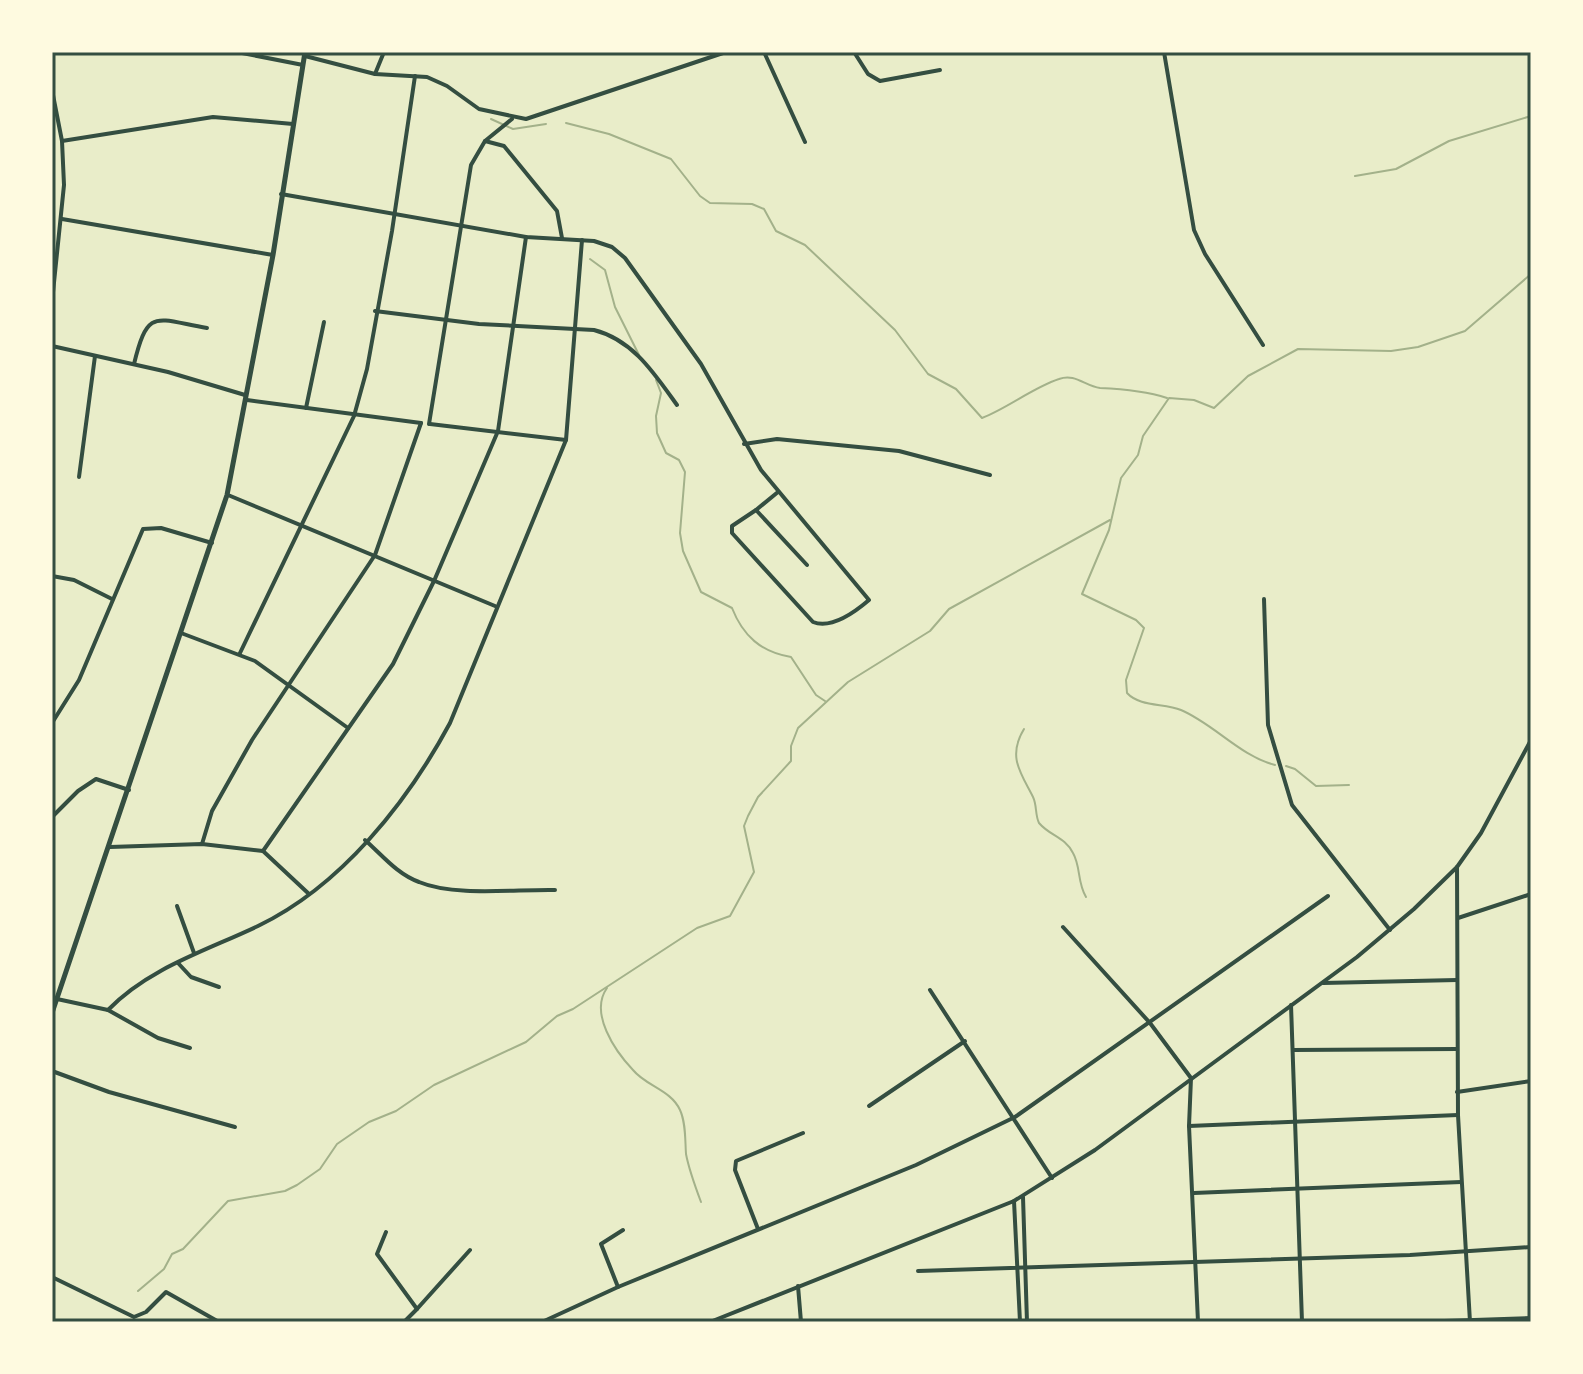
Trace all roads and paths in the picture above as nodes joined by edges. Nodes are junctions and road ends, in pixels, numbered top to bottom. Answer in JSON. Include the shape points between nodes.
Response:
{"nodes":[{"id":1,"x":237,"y":52,"type":"edge"},
{"id":2,"x":384,"y":52,"type":"edge"},
{"id":3,"x":726,"y":52,"type":"edge"},
{"id":4,"x":764,"y":52,"type":"edge"},
{"id":5,"x":854,"y":52,"type":"edge"},
{"id":6,"x":1164,"y":52,"type":"edge"},
{"id":7,"x":305,"y":54,"type":"edge"},
{"id":8,"x":303,"y":65,"type":"junction"},
{"id":9,"x":940,"y":70,"type":"dead end"},
{"id":10,"x":375,"y":74,"type":"junction"},
{"id":11,"x":415,"y":76,"type":"junction"},
{"id":12,"x":52,"y":90,"type":"edge"},
{"id":13,"x":513,"y":118,"type":"junction"},
{"id":14,"x":293,"y":124,"type":"junction"},
{"id":15,"x":62,"y":141,"type":"junction"},
{"id":16,"x":485,"y":141,"type":"junction"},
{"id":17,"x":805,"y":142,"type":"dead end"},
{"id":18,"x":281,"y":194,"type":"junction"},
{"id":19,"x":395,"y":212,"type":"junction"},
{"id":20,"x":62,"y":219,"type":"junction"},
{"id":21,"x":460,"y":226,"type":"junction"},
{"id":22,"x":526,"y":237,"type":"junction"},
{"id":23,"x":562,"y":238,"type":"junction"},
{"id":24,"x":582,"y":240,"type":"junction"},
{"id":25,"x":273,"y":255,"type":"junction"},
{"id":26,"x":55,"y":259,"type":"edge"},
{"id":27,"x":52,"y":302,"type":"edge"},
{"id":28,"x":375,"y":311,"type":"junction"},
{"id":29,"x":446,"y":321,"type":"junction"},
{"id":30,"x":324,"y":322,"type":"dead end"},
{"id":31,"x":513,"y":327,"type":"junction"},
{"id":32,"x":207,"y":328,"type":"dead end"},
{"id":33,"x":577,"y":329,"type":"junction"},
{"id":34,"x":1263,"y":345,"type":"dead end"},
{"id":35,"x":52,"y":346,"type":"edge"},
{"id":36,"x":95,"y":356,"type":"junction"},
{"id":37,"x":134,"y":364,"type":"junction"},
{"id":38,"x":247,"y":398,"type":"junction"},
{"id":39,"x":677,"y":405,"type":"dead end"},
{"id":40,"x":306,"y":408,"type":"junction"},
{"id":41,"x":354,"y":416,"type":"junction"},
{"id":42,"x":421,"y":423,"type":"junction"},
{"id":43,"x":429,"y":424,"type":"junction"},
{"id":44,"x":498,"y":431,"type":"junction"},
{"id":45,"x":566,"y":440,"type":"junction"},
{"id":46,"x":744,"y":444,"type":"junction"},
{"id":47,"x":990,"y":475,"type":"dead end"},
{"id":48,"x":79,"y":477,"type":"dead end"},
{"id":49,"x":778,"y":492,"type":"junction"},
{"id":50,"x":227,"y":495,"type":"junction"},
{"id":51,"x":756,"y":510,"type":"junction"},
{"id":52,"x":300,"y":524,"type":"junction"},
{"id":53,"x":212,"y":543,"type":"junction"},
{"id":54,"x":375,"y":555,"type":"junction"},
{"id":55,"x":807,"y":565,"type":"dead end"},
{"id":56,"x":52,"y":576,"type":"edge"},
{"id":57,"x":434,"y":581,"type":"junction"},
{"id":58,"x":1264,"y":599,"type":"dead end"},
{"id":59,"x":113,"y":600,"type":"junction"},
{"id":60,"x":495,"y":606,"type":"junction"},
{"id":61,"x":181,"y":633,"type":"junction"},
{"id":62,"x":240,"y":653,"type":"junction"},
{"id":63,"x":289,"y":683,"type":"junction"},
{"id":64,"x":52,"y":723,"type":"edge"},
{"id":65,"x":348,"y":728,"type":"junction"},
{"id":66,"x":1531,"y":740,"type":"edge"},
{"id":67,"x":129,"y":790,"type":"junction"},
{"id":68,"x":52,"y":817,"type":"edge"},
{"id":69,"x":365,"y":840,"type":"junction"},
{"id":70,"x":202,"y":844,"type":"junction"},
{"id":71,"x":110,"y":847,"type":"junction"},
{"id":72,"x":263,"y":851,"type":"junction"},
{"id":73,"x":1457,"y":867,"type":"junction"},
{"id":74,"x":555,"y":890,"type":"dead end"},
{"id":75,"x":309,"y":894,"type":"junction"},
{"id":76,"x":1531,"y":894,"type":"edge"},
{"id":77,"x":1328,"y":896,"type":"dead end"},
{"id":78,"x":177,"y":906,"type":"dead end"},
{"id":79,"x":1458,"y":918,"type":"junction"},
{"id":80,"x":1063,"y":927,"type":"dead end"},
{"id":81,"x":1390,"y":930,"type":"junction"},
{"id":82,"x":194,"y":954,"type":"junction"},
{"id":83,"x":178,"y":963,"type":"junction"},
{"id":84,"x":1457,"y":980,"type":"junction"},
{"id":85,"x":1322,"y":983,"type":"junction"},
{"id":86,"x":219,"y":987,"type":"dead end"},
{"id":87,"x":930,"y":990,"type":"dead end"},
{"id":88,"x":57,"y":999,"type":"junction"},
{"id":89,"x":1291,"y":1004,"type":"junction"},
{"id":90,"x":108,"y":1010,"type":"junction"},
{"id":91,"x":52,"y":1013,"type":"edge"},
{"id":92,"x":1150,"y":1023,"type":"junction"},
{"id":93,"x":965,"y":1041,"type":"junction"},
{"id":94,"x":190,"y":1048,"type":"dead end"},
{"id":95,"x":1457,"y":1049,"type":"junction"},
{"id":96,"x":1293,"y":1050,"type":"junction"},
{"id":97,"x":52,"y":1071,"type":"edge"},
{"id":98,"x":1191,"y":1078,"type":"junction"},
{"id":99,"x":1531,"y":1081,"type":"edge"},
{"id":100,"x":1457,"y":1092,"type":"junction"},
{"id":101,"x":869,"y":1106,"type":"dead end"},
{"id":102,"x":1458,"y":1115,"type":"junction"},
{"id":103,"x":1015,"y":1117,"type":"junction"},
{"id":104,"x":1295,"y":1119,"type":"junction"},
{"id":105,"x":1189,"y":1126,"type":"junction"},
{"id":106,"x":235,"y":1127,"type":"dead end"},
{"id":107,"x":803,"y":1133,"type":"dead end"},
{"id":108,"x":1052,"y":1178,"type":"junction"},
{"id":109,"x":1461,"y":1182,"type":"junction"},
{"id":110,"x":1299,"y":1188,"type":"junction"},
{"id":111,"x":1194,"y":1193,"type":"junction"},
{"id":112,"x":1023,"y":1197,"type":"junction"},
{"id":113,"x":1014,"y":1201,"type":"junction"},
{"id":114,"x":758,"y":1229,"type":"junction"},
{"id":115,"x":623,"y":1230,"type":"dead end"},
{"id":116,"x":386,"y":1232,"type":"dead end"},
{"id":117,"x":1531,"y":1247,"type":"edge"},
{"id":118,"x":470,"y":1250,"type":"dead end"},
{"id":119,"x":1466,"y":1251,"type":"junction"},
{"id":120,"x":1299,"y":1257,"type":"junction"},
{"id":121,"x":1197,"y":1261,"type":"junction"},
{"id":122,"x":1019,"y":1268,"type":"junction"},
{"id":123,"x":1026,"y":1268,"type":"junction"},
{"id":124,"x":918,"y":1271,"type":"dead end"},
{"id":125,"x":52,"y":1277,"type":"edge"},
{"id":126,"x":798,"y":1286,"type":"junction"},
{"id":127,"x":618,"y":1287,"type":"junction"},
{"id":128,"x":417,"y":1309,"type":"junction"},
{"id":129,"x":1531,"y":1318,"type":"edge"},
{"id":130,"x":1470,"y":1321,"type":"edge"},
{"id":131,"x":219,"y":1322,"type":"edge"},
{"id":132,"x":404,"y":1322,"type":"edge"},
{"id":133,"x":542,"y":1322,"type":"edge"},
{"id":134,"x":710,"y":1322,"type":"edge"},
{"id":135,"x":801,"y":1322,"type":"edge"},
{"id":136,"x":1020,"y":1322,"type":"edge"},
{"id":137,"x":1027,"y":1322,"type":"edge"},
{"id":138,"x":1198,"y":1322,"type":"edge"},
{"id":139,"x":1302,"y":1322,"type":"edge"},
{"id":140,"x":1415,"y":1322,"type":"edge"}],
"edges":[{"from":1,"to":8,"type":"street"},
{"from":2,"to":10,"type":"street"},
{"from":3,"to":13,"type":"street","via":[[537,118]]},
{"from":4,"to":17,"type":"street"},
{"from":5,"to":9,"type":"street","via":[[868,74],[880,81]]},
{"from":6,"to":34,"type":"street","via":[[1194,230]]},
{"from":7,"to":8,"type":"street"},
{"from":7,"to":10,"type":"street"},
{"from":8,"to":14,"type":"street"},
{"from":10,"to":11,"type":"street"},
{"from":11,"to":13,"type":"street","via":[[436,80],[479,109]]},
{"from":11,"to":19,"type":"street"},
{"from":12,"to":15,"type":"street"},
{"from":13,"to":16,"type":"street"},
{"from":14,"to":15,"type":"street","via":[[213,117]]},
{"from":14,"to":18,"type":"street"},
{"from":15,"to":20,"type":"street"},
{"from":16,"to":21,"type":"street","via":[[471,165]]},
{"from":16,"to":23,"type":"street","via":[[504,146],[554,208]]},
{"from":18,"to":19,"type":"street"},
{"from":18,"to":25,"type":"street"},
{"from":19,"to":21,"type":"street"},
{"from":19,"to":28,"type":"street"},
{"from":20,"to":25,"type":"street"},
{"from":20,"to":26,"type":"street"},
{"from":21,"to":22,"type":"street"},
{"from":21,"to":29,"type":"street"},
{"from":22,"to":23,"type":"street"},
{"from":22,"to":31,"type":"street"},
{"from":23,"to":24,"type":"street"},
{"from":24,"to":33,"type":"street"},
{"from":24,"to":46,"type":"street","via":[[604,243],[625,258],[701,364]]},
{"from":25,"to":38,"type":"street"},
{"from":26,"to":27,"type":"street"},
{"from":28,"to":29,"type":"street"},
{"from":28,"to":41,"type":"street"},
{"from":29,"to":31,"type":"street"},
{"from":29,"to":43,"type":"street"},
{"from":30,"to":40,"type":"street"},
{"from":31,"to":33,"type":"street"},
{"from":31,"to":44,"type":"street"},
{"from":32,"to":37,"type":"street","via":[[149,322]]},
{"from":33,"to":39,"type":"street","via":[[622,340]]},
{"from":33,"to":45,"type":"street"},
{"from":35,"to":36,"type":"street"},
{"from":36,"to":37,"type":"street"},
{"from":36,"to":48,"type":"street"},
{"from":37,"to":38,"type":"street"},
{"from":38,"to":40,"type":"street"},
{"from":38,"to":50,"type":"street"},
{"from":40,"to":41,"type":"street"},
{"from":41,"to":42,"type":"street"},
{"from":41,"to":52,"type":"street"},
{"from":42,"to":43,"type":"street"},
{"from":42,"to":54,"type":"street"},
{"from":43,"to":44,"type":"street"},
{"from":44,"to":45,"type":"street"},
{"from":44,"to":57,"type":"street"},
{"from":45,"to":60,"type":"street"},
{"from":46,"to":47,"type":"street","via":[[777,439],[899,451]]},
{"from":46,"to":49,"type":"street"},
{"from":49,"to":51,"type":"street"},
{"from":49,"to":51,"type":"street","via":[[869,600],[865,604],[821,625],[809,619],[732,533],[732,526]]},
{"from":50,"to":52,"type":"street"},
{"from":50,"to":53,"type":"street"},
{"from":51,"to":55,"type":"street"},
{"from":52,"to":54,"type":"street"},
{"from":52,"to":62,"type":"street"},
{"from":53,"to":59,"type":"street","via":[[161,528],[143,529]]},
{"from":53,"to":61,"type":"street"},
{"from":54,"to":57,"type":"street"},
{"from":54,"to":63,"type":"street"},
{"from":56,"to":59,"type":"street","via":[[74,580]]},
{"from":57,"to":60,"type":"street"},
{"from":57,"to":65,"type":"street","via":[[398,654]]},
{"from":58,"to":81,"type":"street","via":[[1268,725],[1292,805]]},
{"from":59,"to":64,"type":"street","via":[[79,680]]},
{"from":60,"to":69,"type":"street","via":[[479,655],[434,752]]},
{"from":61,"to":62,"type":"street"},
{"from":61,"to":67,"type":"street"},
{"from":62,"to":63,"type":"street"},
{"from":63,"to":65,"type":"street"},
{"from":63,"to":70,"type":"street","via":[[217,802]]},
{"from":65,"to":72,"type":"street"},
{"from":66,"to":73,"type":"street"},
{"from":67,"to":68,"type":"street","via":[[96,779]]},
{"from":67,"to":71,"type":"street"},
{"from":69,"to":74,"type":"street","via":[[398,871],[420,883]]},
{"from":69,"to":75,"type":"street"},
{"from":70,"to":71,"type":"street"},
{"from":70,"to":72,"type":"street"},
{"from":71,"to":88,"type":"street"},
{"from":72,"to":75,"type":"street"},
{"from":73,"to":79,"type":"street"},
{"from":73,"to":81,"type":"street"},
{"from":75,"to":82,"type":"street","via":[[260,925]]},
{"from":76,"to":79,"type":"street"},
{"from":77,"to":92,"type":"street"},
{"from":78,"to":82,"type":"street"},
{"from":79,"to":84,"type":"street"},
{"from":80,"to":92,"type":"street"},
{"from":81,"to":85,"type":"street"},
{"from":82,"to":83,"type":"street"},
{"from":83,"to":86,"type":"street","via":[[191,977]]},
{"from":83,"to":90,"type":"street"},
{"from":84,"to":85,"type":"street"},
{"from":84,"to":95,"type":"street"},
{"from":85,"to":89,"type":"street"},
{"from":87,"to":93,"type":"street"},
{"from":88,"to":90,"type":"street"},
{"from":88,"to":91,"type":"street"},
{"from":89,"to":96,"type":"street"},
{"from":89,"to":98,"type":"street"},
{"from":90,"to":94,"type":"street","via":[[158,1038]]},
{"from":92,"to":98,"type":"street"},
{"from":92,"to":103,"type":"street"},
{"from":93,"to":101,"type":"street"},
{"from":93,"to":103,"type":"street"},
{"from":95,"to":96,"type":"street"},
{"from":95,"to":100,"type":"street"},
{"from":96,"to":104,"type":"street"},
{"from":97,"to":106,"type":"street"},
{"from":98,"to":105,"type":"street"},
{"from":98,"to":108,"type":"street"},
{"from":99,"to":100,"type":"street"},
{"from":100,"to":102,"type":"street"},
{"from":102,"to":104,"type":"street"},
{"from":102,"to":109,"type":"street"},
{"from":103,"to":108,"type":"street"},
{"from":103,"to":114,"type":"street","via":[[916,1165]]},
{"from":104,"to":105,"type":"street"},
{"from":104,"to":110,"type":"street"},
{"from":105,"to":111,"type":"street"},
{"from":107,"to":114,"type":"street","via":[[736,1161]]},
{"from":108,"to":112,"type":"street"},
{"from":109,"to":110,"type":"street"},
{"from":109,"to":119,"type":"street"},
{"from":110,"to":111,"type":"street"},
{"from":110,"to":120,"type":"street"},
{"from":111,"to":121,"type":"street"},
{"from":112,"to":113,"type":"street"},
{"from":112,"to":123,"type":"street"},
{"from":113,"to":122,"type":"street"},
{"from":113,"to":126,"type":"street"},
{"from":114,"to":127,"type":"street"},
{"from":115,"to":127,"type":"street","via":[[601,1244]]},
{"from":116,"to":128,"type":"street","via":[[377,1254]]},
{"from":117,"to":119,"type":"street"},
{"from":118,"to":128,"type":"street"},
{"from":119,"to":120,"type":"street"},
{"from":119,"to":130,"type":"street"},
{"from":120,"to":121,"type":"street"},
{"from":120,"to":139,"type":"street"},
{"from":121,"to":123,"type":"street"},
{"from":121,"to":138,"type":"street"},
{"from":122,"to":123,"type":"street"},
{"from":122,"to":124,"type":"street"},
{"from":122,"to":136,"type":"street"},
{"from":123,"to":137,"type":"street"},
{"from":125,"to":131,"type":"street","via":[[134,1317],[166,1292]]},
{"from":126,"to":134,"type":"street"},
{"from":126,"to":135,"type":"street"},
{"from":127,"to":133,"type":"street"},
{"from":128,"to":132,"type":"street"},
{"from":129,"to":130,"type":"street"},
{"from":130,"to":140,"type":"street"}]}
